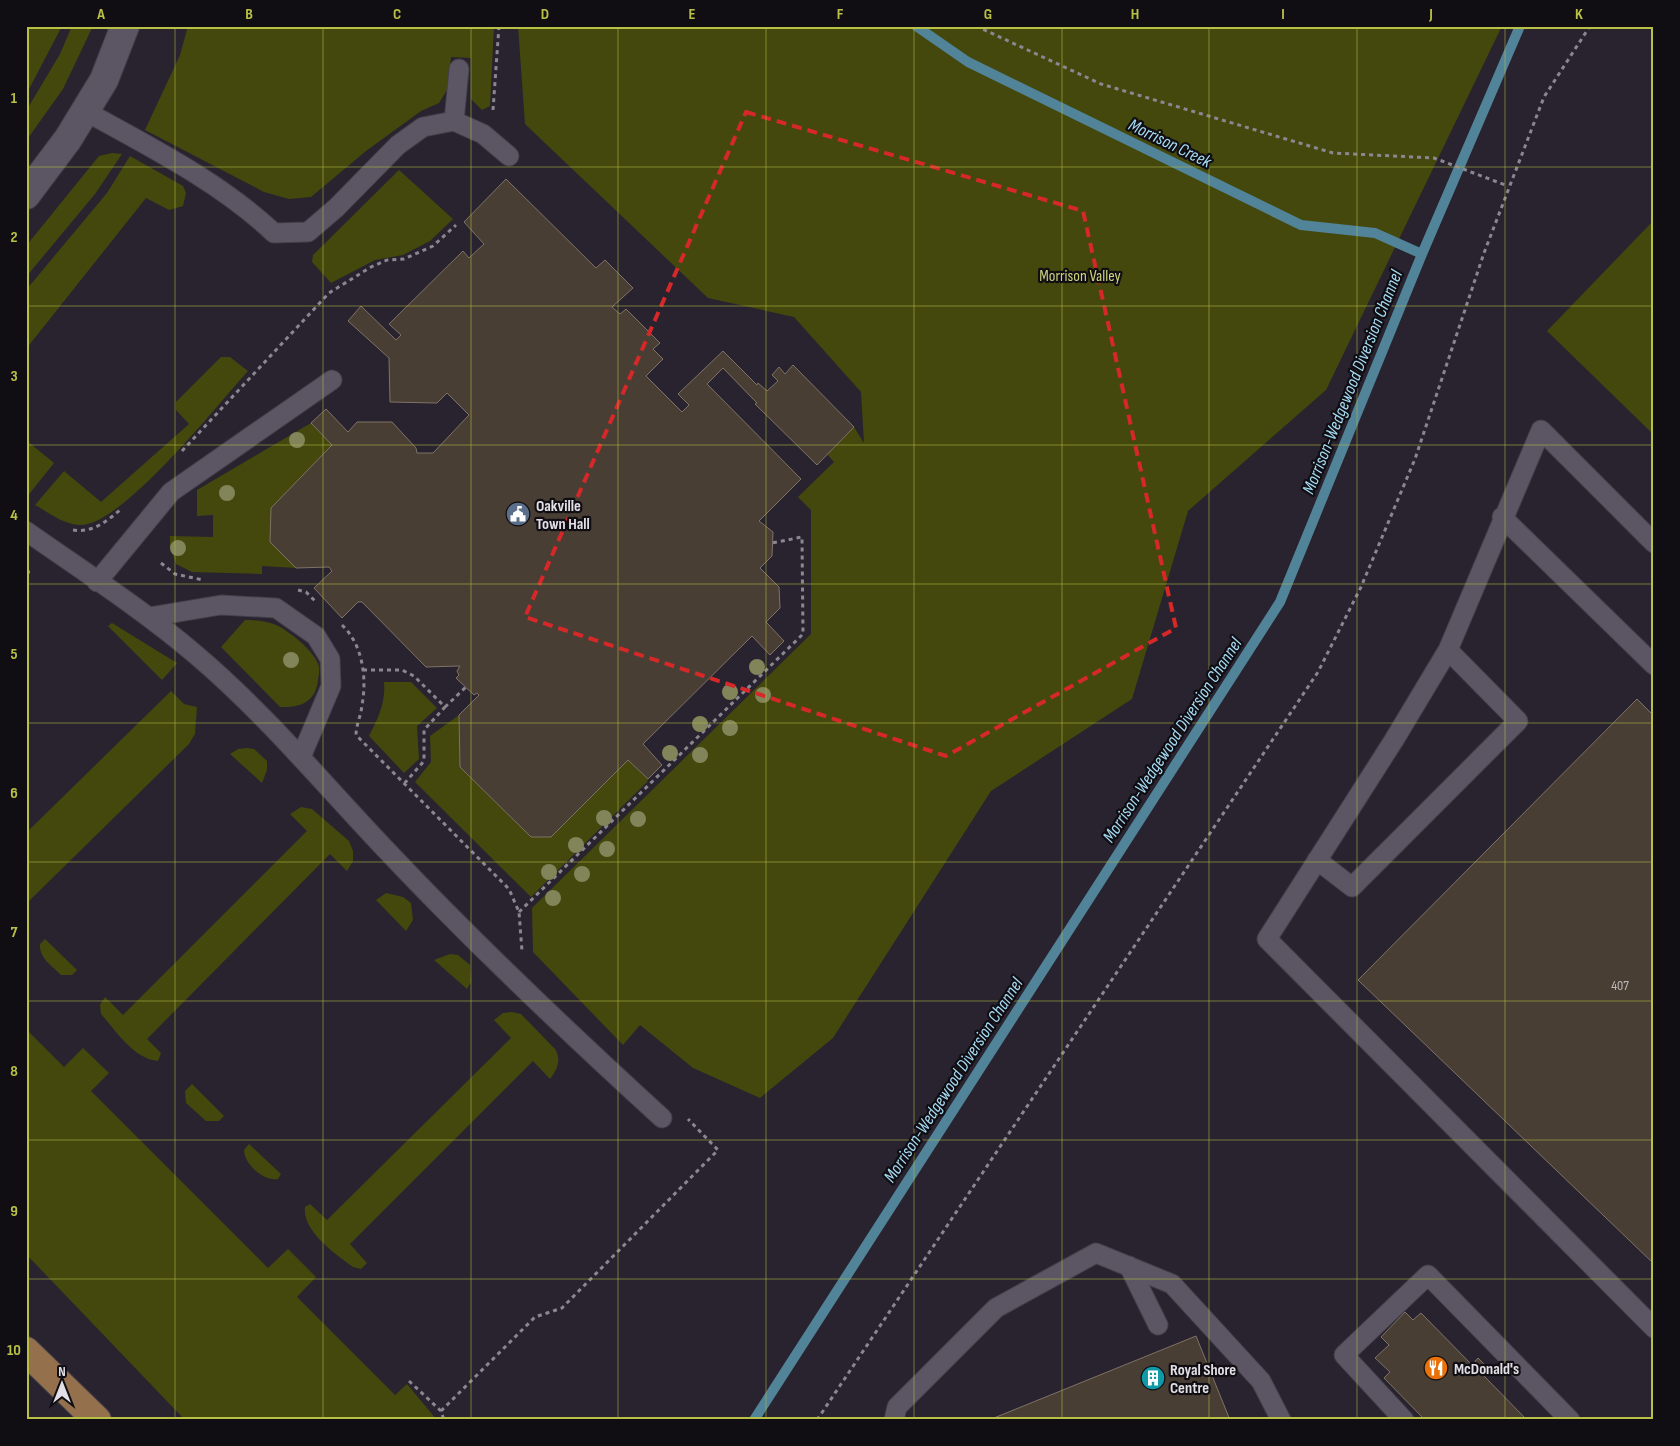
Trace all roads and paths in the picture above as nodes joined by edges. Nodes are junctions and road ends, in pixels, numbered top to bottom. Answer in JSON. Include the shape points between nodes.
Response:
{"nodes":[{"id":1,"x":125,"y":26,"type":"edge"},
{"id":2,"x":500,"y":26,"type":"edge"},
{"id":3,"x":976,"y":26,"type":"edge"},
{"id":4,"x":1590,"y":26,"type":"edge"},
{"id":5,"x":460,"y":69,"type":"dead end"},
{"id":6,"x":85,"y":112,"type":"junction"},
{"id":7,"x":454,"y":122,"type":"junction"},
{"id":8,"x":483,"y":134,"type":"junction"},
{"id":9,"x":509,"y":156,"type":"dead end"},
{"id":10,"x":1508,"y":186,"type":"junction"},
{"id":11,"x":26,"y":195,"type":"edge"},
{"id":12,"x":456,"y":225,"type":"dead end"},
{"id":13,"x":332,"y":380,"type":"dead end"},
{"id":14,"x":180,"y":454,"type":"dead end"},
{"id":15,"x":126,"y":506,"type":"dead end"},
{"id":16,"x":1502,"y":517,"type":"junction"},
{"id":17,"x":71,"y":530,"type":"dead end"},
{"id":18,"x":26,"y":531,"type":"edge"},
{"id":19,"x":772,"y":543,"type":"dead end"},
{"id":20,"x":1654,"y":543,"type":"edge"},
{"id":21,"x":26,"y":572,"type":"edge"},
{"id":22,"x":34,"y":572,"type":"dead end"},
{"id":23,"x":97,"y":582,"type":"junction"},
{"id":24,"x":149,"y":616,"type":"junction"},
{"id":25,"x":1448,"y":650,"type":"junction"},
{"id":26,"x":1654,"y":665,"type":"edge"},
{"id":27,"x":362,"y":670,"type":"dead end"},
{"id":28,"x":466,"y":687,"type":"dead end"},
{"id":29,"x":445,"y":707,"type":"junction"},
{"id":30,"x":300,"y":757,"type":"junction"},
{"id":31,"x":403,"y":784,"type":"dead end"},
{"id":32,"x":1317,"y":860,"type":"junction"},
{"id":33,"x":519,"y":912,"type":"dead end"},
{"id":34,"x":662,"y":1118,"type":"dead end"},
{"id":35,"x":1129,"y":1266,"type":"junction"},
{"id":36,"x":1158,"y":1324,"type":"dead end"},
{"id":37,"x":1654,"y":1328,"type":"edge"},
{"id":38,"x":26,"y":1350,"type":"edge"},
{"id":39,"x":410,"y":1381,"type":"dead end"},
{"id":40,"x":96,"y":1420,"type":"edge"},
{"id":41,"x":444,"y":1420,"type":"edge"},
{"id":42,"x":817,"y":1420,"type":"edge"},
{"id":43,"x":894,"y":1420,"type":"edge"},
{"id":44,"x":1281,"y":1420,"type":"edge"},
{"id":45,"x":1404,"y":1420,"type":"edge"},
{"id":46,"x":1570,"y":1420,"type":"edge"}],
"edges":[{"from":1,"to":6,"type":"street","via":[[104,80]]},
{"from":2,"to":8,"type":"path","via":[[493,114]]},
{"from":3,"to":10,"type":"path","via":[[1101,84],[1333,153],[1434,158]]},
{"from":4,"to":10,"type":"path","via":[[1544,97]]},
{"from":5,"to":7,"type":"lane"},
{"from":6,"to":7,"type":"lane","via":[[136,139],[248,208],[274,233],[308,232],[398,145],[423,127]]},
{"from":6,"to":11,"type":"street"},
{"from":7,"to":8,"type":"lane"},
{"from":8,"to":9,"type":"lane"},
{"from":10,"to":42,"type":"path","via":[[1415,459],[1361,587],[1318,672]]},
{"from":12,"to":14,"type":"path","via":[[432,246],[404,259],[387,260],[371,267],[329,293]]},
{"from":13,"to":23,"type":"lane","via":[[171,492]]},
{"from":15,"to":17,"type":"path","via":[[96,527],[82,532]]},
{"from":16,"to":20,"type":"lane","via":[[1541,430]]},
{"from":16,"to":25,"type":"lane"},
{"from":16,"to":26,"type":"lane"},
{"from":18,"to":23,"type":"lane"},
{"from":19,"to":33,"type":"path","via":[[802,537],[803,634]]},
{"from":21,"to":22,"type":"path"},
{"from":23,"to":24,"type":"lane"},
{"from":24,"to":30,"type":"lane","via":[[197,656]]},
{"from":24,"to":30,"type":"lane","via":[[221,605],[276,608],[316,636],[330,659],[331,686]]},
{"from":25,"to":32,"type":"lane"},
{"from":25,"to":32,"type":"lane","via":[[1518,721],[1352,886]]},
{"from":27,"to":29,"type":"path","via":[[402,670],[414,676]]},
{"from":28,"to":29,"type":"path"},
{"from":29,"to":31,"type":"path","via":[[424,730],[424,761]]},
{"from":30,"to":34,"type":"lane","via":[[390,855],[511,977]]},
{"from":32,"to":37,"type":"lane","via":[[1267,939]]},
{"from":35,"to":36,"type":"lane"},
{"from":35,"to":43,"type":"lane","via":[[1096,1253],[996,1308],[897,1407]]},
{"from":35,"to":44,"type":"lane","via":[[1172,1284],[1261,1380]]},
{"from":38,"to":40,"type":"main road"},
{"from":39,"to":41,"type":"path","via":[[441,1411]]},
{"from":45,"to":46,"type":"lane","via":[[1344,1355],[1428,1275]]}]}
